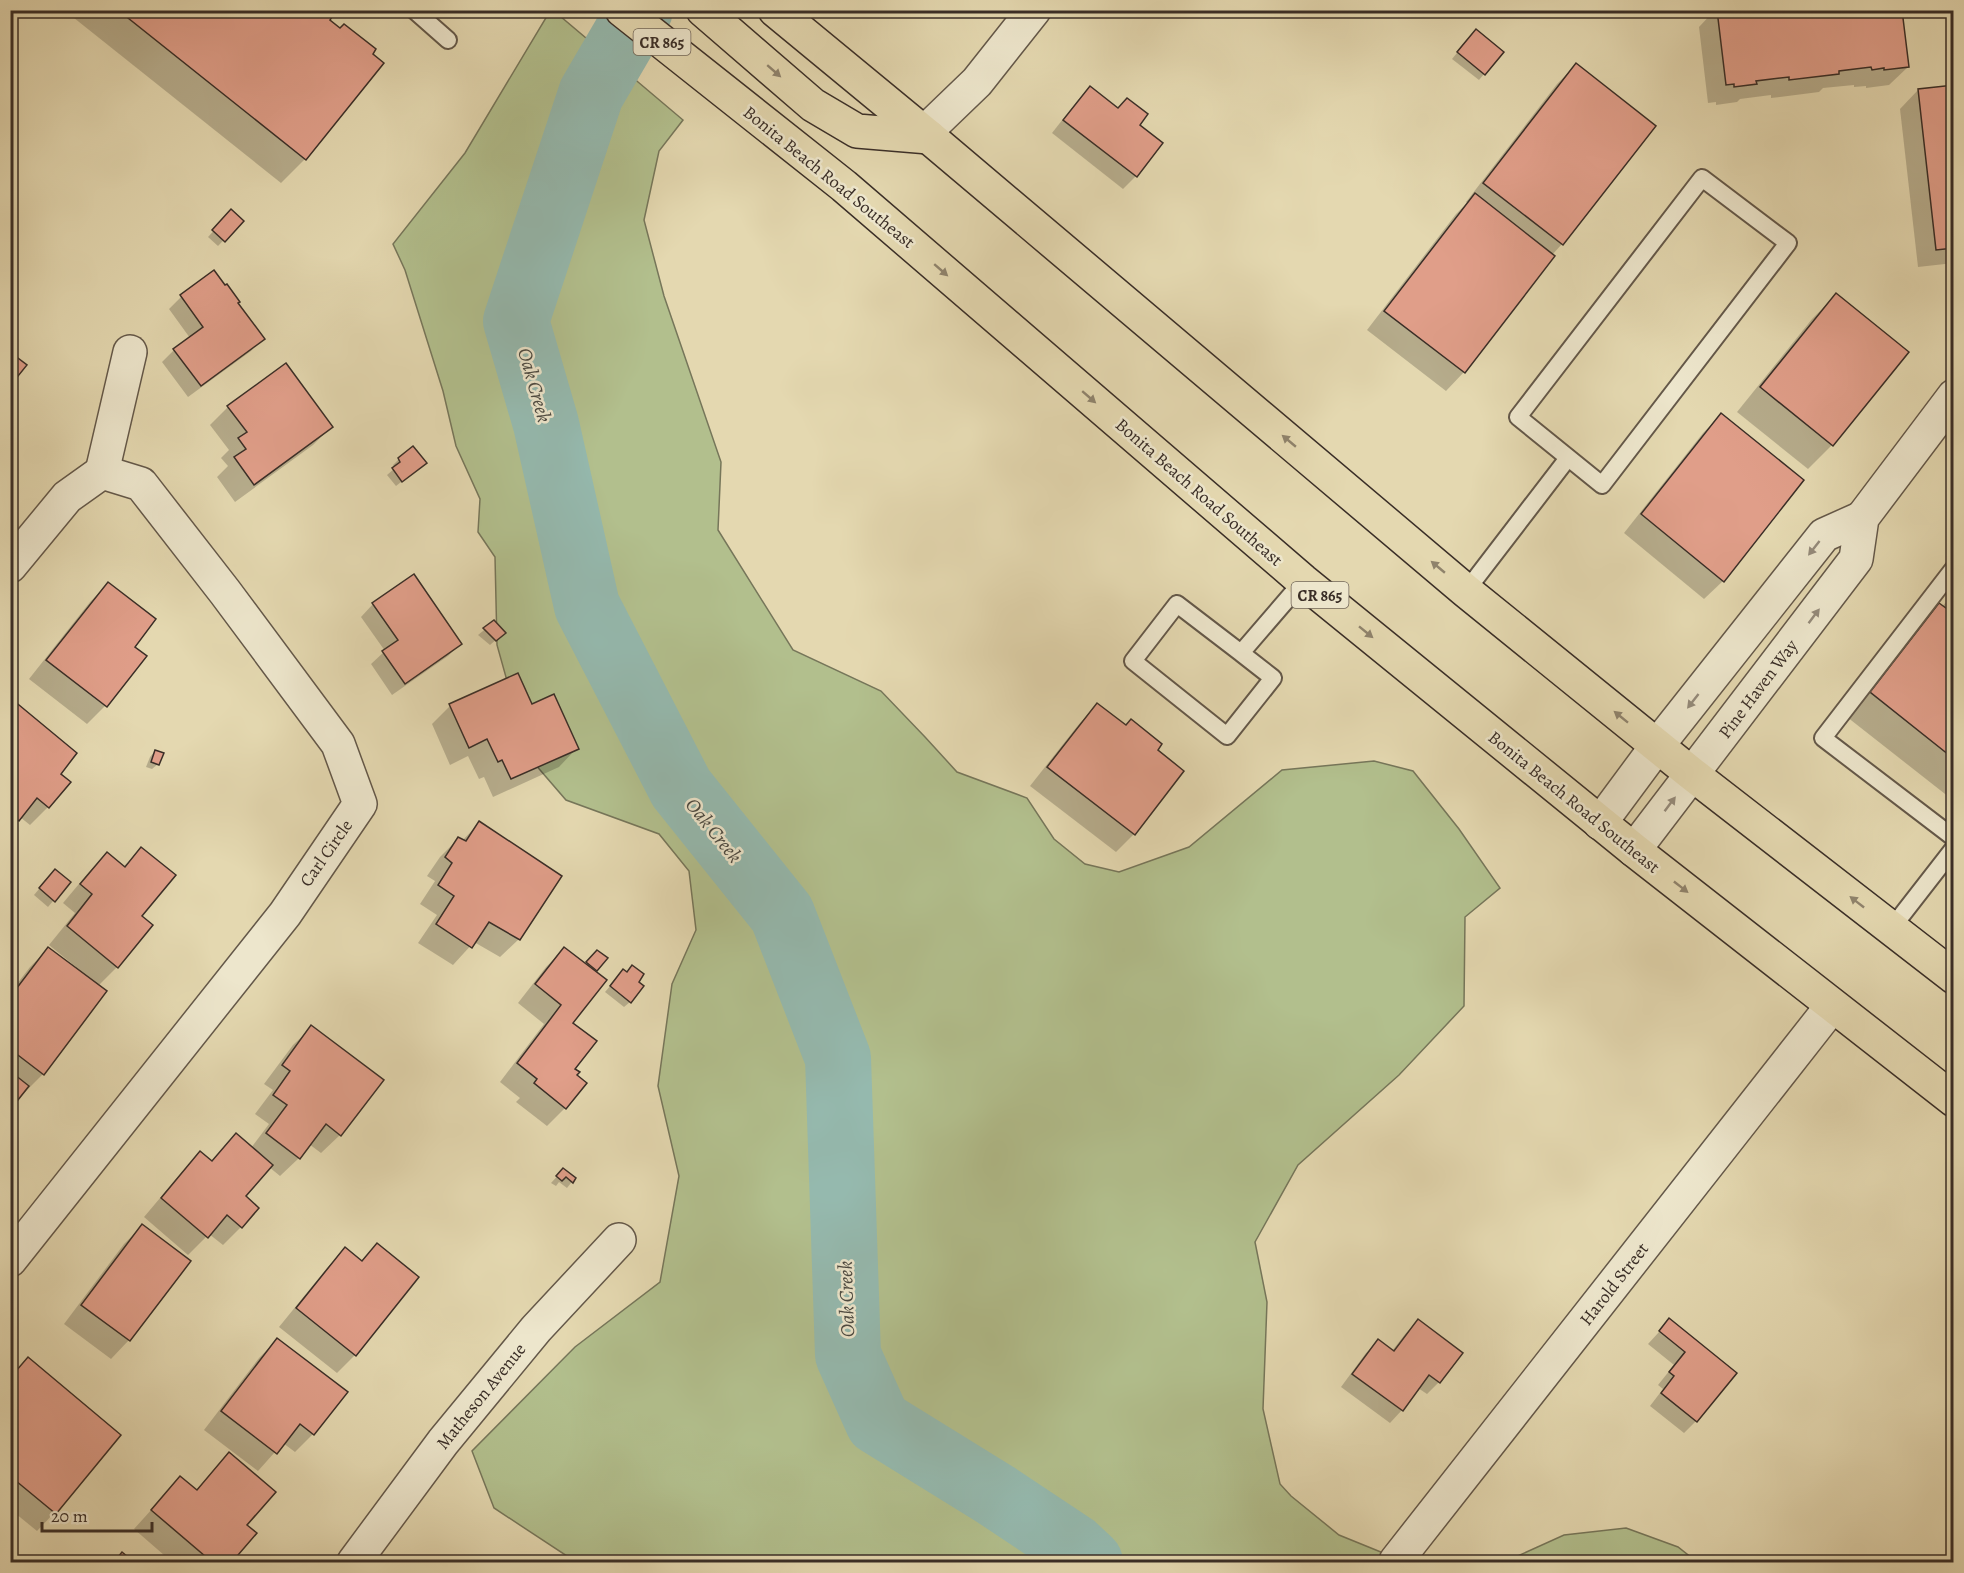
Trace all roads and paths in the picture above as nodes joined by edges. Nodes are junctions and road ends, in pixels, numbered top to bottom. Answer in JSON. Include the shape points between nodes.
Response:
{"nodes":[{"id":1,"x":414,"y":10,"type":"edge"},
{"id":2,"x":622,"y":10,"type":"edge"},
{"id":3,"x":703,"y":10,"type":"edge"},
{"id":4,"x":775,"y":10,"type":"edge"},
{"id":5,"x":1034,"y":10,"type":"edge"},
{"id":6,"x":448,"y":40,"type":"dead end"},
{"id":7,"x":926,"y":135,"type":"junction"},
{"id":8,"x":130,"y":352,"type":"dead end"},
{"id":9,"x":1953,"y":396,"type":"edge"},
{"id":10,"x":1568,"y":458,"type":"junction"},
{"id":11,"x":102,"y":472,"type":"junction"},
{"id":12,"x":1862,"y":518,"type":"junction"},
{"id":13,"x":10,"y":566,"type":"edge"},
{"id":14,"x":1953,"y":568,"type":"edge"},
{"id":15,"x":1303,"y":581,"type":"junction"},
{"id":16,"x":1466,"y":591,"type":"junction"},
{"id":17,"x":1241,"y":653,"type":"junction"},
{"id":18,"x":1658,"y":746,"type":"junction"},
{"id":19,"x":1692,"y":774,"type":"junction"},
{"id":20,"x":1600,"y":823,"type":"junction"},
{"id":21,"x":1953,"y":838,"type":"edge"},
{"id":22,"x":1953,"y":848,"type":"edge"},
{"id":23,"x":1634,"y":850,"type":"junction"},
{"id":24,"x":1891,"y":929,"type":"junction"},
{"id":25,"x":1953,"y":977,"type":"edge"},
{"id":26,"x":1832,"y":1006,"type":"junction"},
{"id":27,"x":1953,"y":1100,"type":"edge"},
{"id":28,"x":619,"y":1240,"type":"dead end"},
{"id":29,"x":10,"y":1260,"type":"edge"},
{"id":30,"x":1396,"y":1561,"type":"dead end"},
{"id":31,"x":354,"y":1563,"type":"edge"}],
"edges":[{"from":1,"to":6,"type":"lane"},
{"from":2,"to":15,"type":"main road","name":"Bonita Beach Road Southeast","number":"CR 865","one_way":true,"via":[[843,186]]},
{"from":3,"to":7,"type":"main road","one_way":true,"via":[[813,105],[857,131]]},
{"from":4,"to":7,"type":"main road"},
{"from":5,"to":7,"type":"street","via":[[977,82]]},
{"from":16,"to":7,"type":"main road","one_way":true},
{"from":8,"to":11,"type":"street"},
{"from":9,"to":12,"type":"street","name":"Pine Haven Way"},
{"from":10,"to":10,"type":"lane","via":[[1602,485],[1788,243],[1702,178],[1518,417]]},
{"from":10,"to":16,"type":"lane"},
{"from":11,"to":13,"type":"street","via":[[67,497]]},
{"from":11,"to":29,"type":"street","name":"Carl Circle","via":[[141,484],[225,592],[338,744],[360,804],[285,914]]},
{"from":12,"to":18,"type":"street","name":"Pine Haven Way","one_way":true,"via":[[1824,535]]},
{"from":19,"to":12,"type":"street","name":"Pine Haven Way","one_way":true,"via":[[1856,560]]},
{"from":14,"to":21,"type":"lane","via":[[1823,738]]},
{"from":15,"to":17,"type":"lane"},
{"from":15,"to":20,"type":"main road","name":"Bonita Beach Road Southeast","number":"CR 865","one_way":true},
{"from":18,"to":16,"type":"main road","one_way":true},
{"from":17,"to":17,"type":"lane","via":[[1178,604],[1133,661],[1227,736],[1273,678]]},
{"from":18,"to":19,"type":"main road"},
{"from":18,"to":20,"type":"street","name":"Pine Haven Way"},
{"from":23,"to":19,"type":"street","name":"Pine Haven Way","one_way":true},
{"from":24,"to":19,"type":"main road","one_way":true},
{"from":20,"to":23,"type":"main road","name":"Bonita Beach Road Southeast","number":"CR 865"},
{"from":22,"to":24,"type":"lane"},
{"from":23,"to":26,"type":"main road","name":"Bonita Beach Road Southeast","number":"CR 865","one_way":true},
{"from":24,"to":25,"type":"main road"},
{"from":26,"to":27,"type":"main road","name":"Bonita Beach Road Southeast","number":"CR 865"},
{"from":26,"to":30,"type":"street","name":"Harold Street"},
{"from":28,"to":31,"type":"street","name":"Matheson Avenue","via":[[536,1329],[443,1442]]}]}
